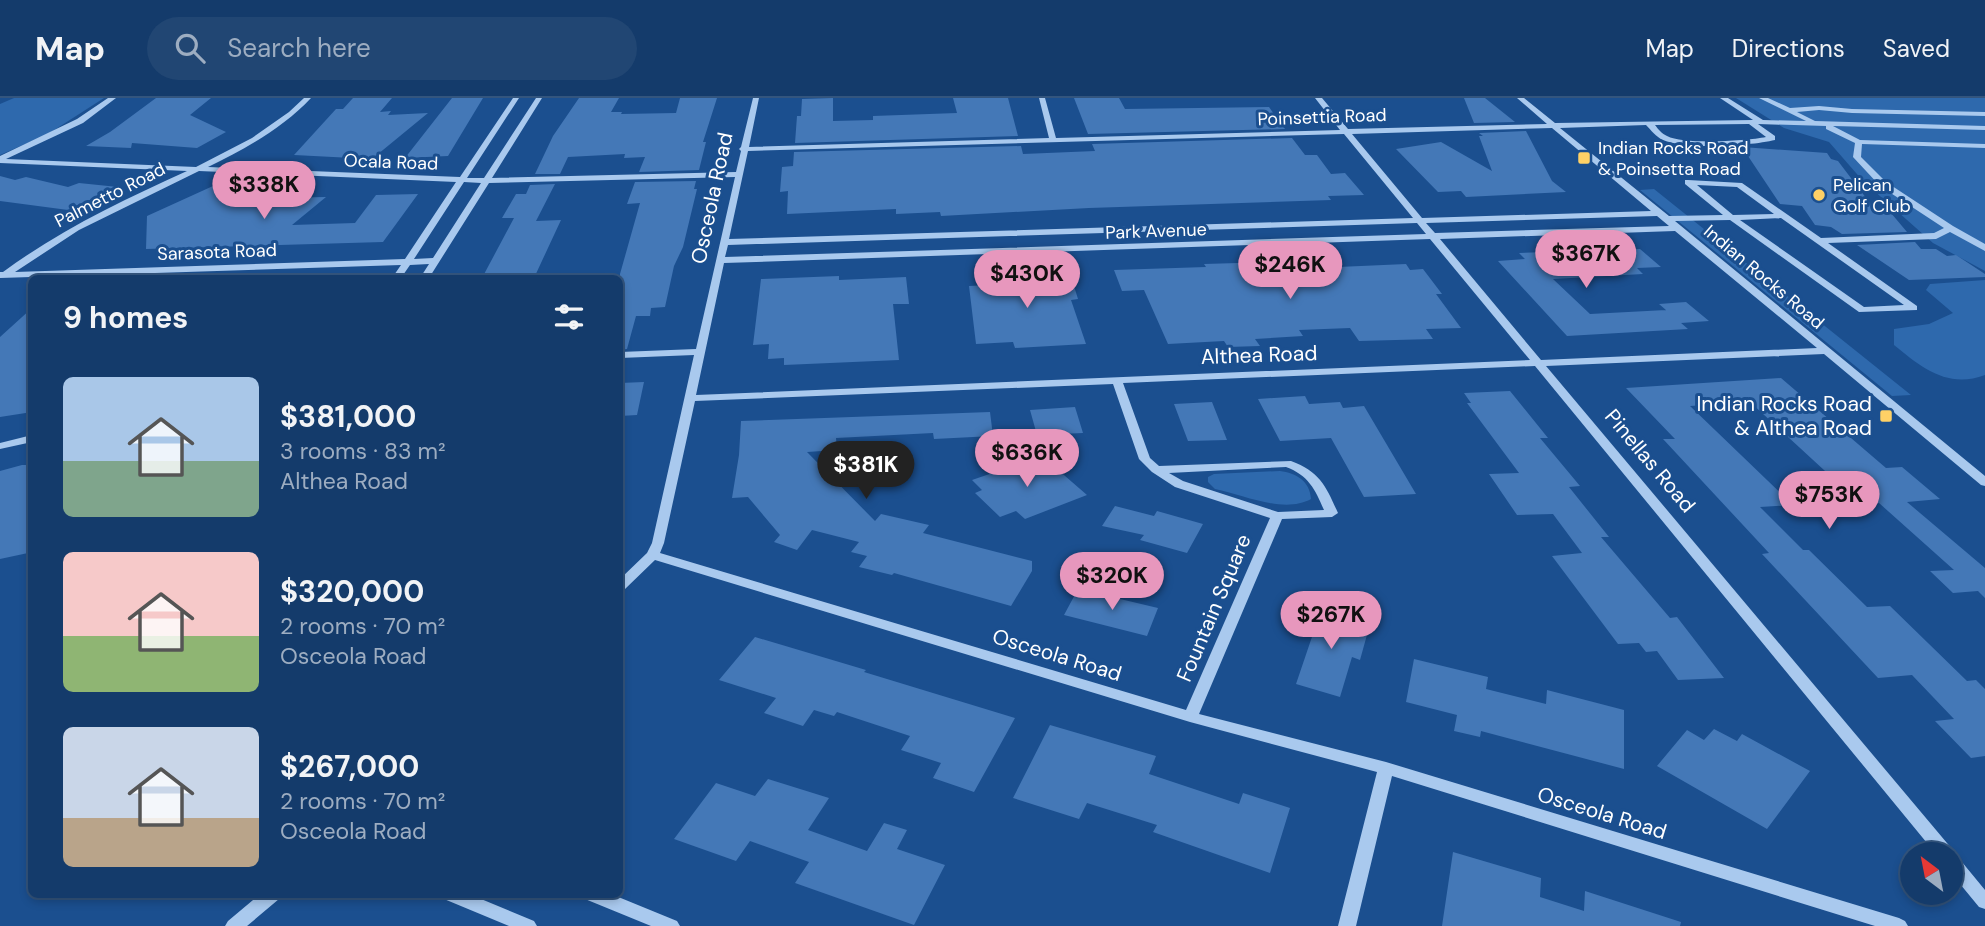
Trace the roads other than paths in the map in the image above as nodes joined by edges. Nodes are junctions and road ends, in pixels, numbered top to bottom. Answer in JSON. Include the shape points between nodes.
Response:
{"nodes":[{"id":1,"x":113,"y":98,"type":"edge"},
{"id":2,"x":308,"y":98,"type":"edge"},
{"id":3,"x":516,"y":98,"type":"edge"},
{"id":4,"x":539,"y":98,"type":"edge"},
{"id":5,"x":756,"y":98,"type":"edge"},
{"id":6,"x":1042,"y":98,"type":"edge"},
{"id":7,"x":1318,"y":98,"type":"edge"},
{"id":8,"x":1520,"y":98,"type":"edge"},
{"id":9,"x":1723,"y":98,"type":"edge"},
{"id":10,"x":1762,"y":98,"type":"edge"},
{"id":11,"x":1791,"y":110,"type":"junction"},
{"id":12,"x":1985,"y":114,"type":"edge"},
{"id":13,"x":1751,"y":122,"type":"junction"},
{"id":14,"x":1761,"y":122,"type":"junction"},
{"id":15,"x":1648,"y":123,"type":"junction"},
{"id":16,"x":1821,"y":124,"type":"junction"},
{"id":17,"x":1553,"y":125,"type":"junction"},
{"id":18,"x":1985,"y":128,"type":"edge"},
{"id":19,"x":1346,"y":132,"type":"junction"},
{"id":20,"x":1053,"y":141,"type":"junction"},
{"id":21,"x":1859,"y":142,"type":"junction"},
{"id":22,"x":1985,"y":146,"type":"edge"},
{"id":23,"x":743,"y":149,"type":"junction"},
{"id":24,"x":0,"y":160,"type":"edge"},
{"id":25,"x":195,"y":171,"type":"junction"},
{"id":26,"x":740,"y":174,"type":"junction"},
{"id":27,"x":462,"y":180,"type":"junction"},
{"id":28,"x":488,"y":181,"type":"junction"},
{"id":29,"x":1663,"y":216,"type":"junction"},
{"id":30,"x":1781,"y":216,"type":"junction"},
{"id":31,"x":1731,"y":217,"type":"junction"},
{"id":32,"x":1419,"y":220,"type":"junction"},
{"id":33,"x":1678,"y":228,"type":"junction"},
{"id":34,"x":1950,"y":228,"type":"junction"},
{"id":35,"x":1936,"y":236,"type":"junction"},
{"id":36,"x":1434,"y":238,"type":"junction"},
{"id":37,"x":1818,"y":241,"type":"junction"},
{"id":38,"x":724,"y":242,"type":"junction"},
{"id":39,"x":1973,"y":242,"type":"junction"},
{"id":40,"x":1985,"y":248,"type":"edge"},
{"id":41,"x":720,"y":260,"type":"junction"},
{"id":42,"x":408,"y":261,"type":"junction"},
{"id":43,"x":436,"y":261,"type":"junction"},
{"id":44,"x":28,"y":275,"type":"edge"},
{"id":45,"x":29,"y":275,"type":"edge"},
{"id":46,"x":399,"y":275,"type":"edge"},
{"id":47,"x":427,"y":275,"type":"edge"},
{"id":48,"x":2,"y":276,"type":"edge"},
{"id":49,"x":1827,"y":351,"type":"junction"},
{"id":50,"x":701,"y":352,"type":"junction"},
{"id":51,"x":623,"y":355,"type":"edge"},
{"id":52,"x":1540,"y":364,"type":"junction"},
{"id":53,"x":1117,"y":380,"type":"junction"},
{"id":54,"x":692,"y":398,"type":"junction"},
{"id":55,"x":28,"y":439,"type":"edge"},
{"id":56,"x":0,"y":446,"type":"edge"},
{"id":57,"x":1156,"y":470,"type":"junction"},
{"id":58,"x":1985,"y":482,"type":"edge"},
{"id":59,"x":1277,"y":516,"type":"junction"},
{"id":60,"x":653,"y":555,"type":"junction"},
{"id":61,"x":623,"y":583,"type":"edge"},
{"id":62,"x":1190,"y":717,"type":"junction"},
{"id":63,"x":1386,"y":768,"type":"junction"},
{"id":64,"x":1936,"y":842,"type":"edge"},
{"id":65,"x":1964,"y":877,"type":"edge"},
{"id":66,"x":268,"y":898,"type":"edge"},
{"id":67,"x":460,"y":898,"type":"edge"},
{"id":68,"x":601,"y":898,"type":"edge"},
{"id":69,"x":1985,"y":902,"type":"edge"},
{"id":70,"x":234,"y":926,"type":"edge"},
{"id":71,"x":527,"y":926,"type":"edge"},
{"id":72,"x":671,"y":926,"type":"edge"},
{"id":73,"x":1347,"y":926,"type":"edge"},
{"id":74,"x":1899,"y":926,"type":"edge"}],
"edges":[{"from":1,"to":24,"type":"street","via":[[80,121]]},
{"from":2,"to":25,"type":"street","name":"Palmetto Road","via":[[267,132]]},
{"from":3,"to":27,"type":"street"},
{"from":4,"to":28,"type":"street"},
{"from":5,"to":23,"type":"street","name":"Osceola Road"},
{"from":6,"to":20,"type":"street"},
{"from":7,"to":19,"type":"street","name":"Pinellas Road"},
{"from":8,"to":17,"type":"street","name":"Indian Rocks Road"},
{"from":9,"to":14,"type":"street"},
{"from":10,"to":11,"type":"street"},
{"from":11,"to":12,"type":"street"},
{"from":11,"to":16,"type":"street"},
{"from":13,"to":14,"type":"street","name":"Poinsettia Road"},
{"from":13,"to":15,"type":"street","name":"Poinsettia Road"},
{"from":13,"to":15,"type":"street","via":[[1772,138],[1679,141],[1664,138]]},
{"from":14,"to":16,"type":"street","name":"Poinsettia Road"},
{"from":15,"to":17,"type":"street","name":"Poinsettia Road"},
{"from":16,"to":18,"type":"street","name":"Poinsettia Road"},
{"from":16,"to":21,"type":"street"},
{"from":17,"to":19,"type":"street","name":"Poinsettia Road"},
{"from":17,"to":29,"type":"street","name":"Indian Rocks Road"},
{"from":19,"to":20,"type":"street","name":"Poinsettia Road"},
{"from":19,"to":32,"type":"street","name":"Pinellas Road"},
{"from":20,"to":23,"type":"street","name":"Poinsettia Road"},
{"from":21,"to":22,"type":"street"},
{"from":21,"to":34,"type":"street","via":[[1857,157],[1872,174]]},
{"from":23,"to":26,"type":"street","name":"Osceola Road"},
{"from":24,"to":25,"type":"street","name":"Ocala Road"},
{"from":25,"to":27,"type":"street","name":"Ocala Road"},
{"from":25,"to":48,"type":"street","name":"Palmetto Road","via":[[96,217]]},
{"from":26,"to":28,"type":"street","name":"Ocala Road"},
{"from":26,"to":38,"type":"street","name":"Osceola Road"},
{"from":27,"to":28,"type":"street","name":"Ocala Road"},
{"from":27,"to":42,"type":"street"},
{"from":28,"to":43,"type":"street"},
{"from":29,"to":31,"type":"street"},
{"from":29,"to":32,"type":"street","name":"Park Avenue"},
{"from":29,"to":33,"type":"street","name":"Indian Rocks Road"},
{"from":30,"to":31,"type":"street"},
{"from":30,"to":31,"type":"street","via":[[1739,185],[1688,182]]},
{"from":30,"to":37,"type":"street"},
{"from":31,"to":37,"type":"street","via":[[1862,310],[1914,308]]},
{"from":32,"to":36,"type":"street","name":"Pinellas Road"},
{"from":32,"to":38,"type":"street","name":"Park Avenue"},
{"from":33,"to":36,"type":"street","name":"Park Avenue"},
{"from":33,"to":49,"type":"street","name":"Indian Rocks Road"},
{"from":34,"to":35,"type":"street"},
{"from":34,"to":39,"type":"street"},
{"from":35,"to":37,"type":"street"},
{"from":35,"to":39,"type":"street"},
{"from":36,"to":41,"type":"street","name":"Park Avenue"},
{"from":36,"to":52,"type":"street","name":"Pinellas Road"},
{"from":38,"to":41,"type":"street","name":"Osceola Road"},
{"from":39,"to":40,"type":"street"},
{"from":41,"to":50,"type":"street","name":"Osceola Road"},
{"from":42,"to":43,"type":"street","name":"Sarasota Road"},
{"from":42,"to":45,"type":"street","name":"Sarasota Road"},
{"from":42,"to":46,"type":"street"},
{"from":43,"to":47,"type":"street"},
{"from":44,"to":48,"type":"street","name":"Sarasota Road"},
{"from":49,"to":52,"type":"street","name":"Althea Road"},
{"from":49,"to":58,"type":"street","name":"Indian Rocks Road"},
{"from":50,"to":51,"type":"street"},
{"from":50,"to":54,"type":"street","name":"Osceola Road"},
{"from":52,"to":53,"type":"street","name":"Althea Road"},
{"from":52,"to":64,"type":"street","name":"Pinellas Road"},
{"from":53,"to":54,"type":"street","name":"Althea Road"},
{"from":53,"to":57,"type":"street","via":[[1145,459]]},
{"from":54,"to":60,"type":"street","name":"Osceola Road"},
{"from":55,"to":56,"type":"street"},
{"from":57,"to":59,"type":"street","via":[[1179,484]]},
{"from":57,"to":59,"type":"street","via":[[1287,463],[1305,469],[1317,480],[1332,513]]},
{"from":59,"to":62,"type":"street","name":"Fountain Square"},
{"from":60,"to":61,"type":"street"},
{"from":60,"to":62,"type":"street","name":"Osceola Road"},
{"from":62,"to":63,"type":"street","name":"Osceola Road"},
{"from":63,"to":73,"type":"street"},
{"from":63,"to":74,"type":"street","name":"Osceola Road"},
{"from":65,"to":69,"type":"street"},
{"from":66,"to":70,"type":"street"},
{"from":67,"to":71,"type":"street"},
{"from":68,"to":72,"type":"street"}]}
